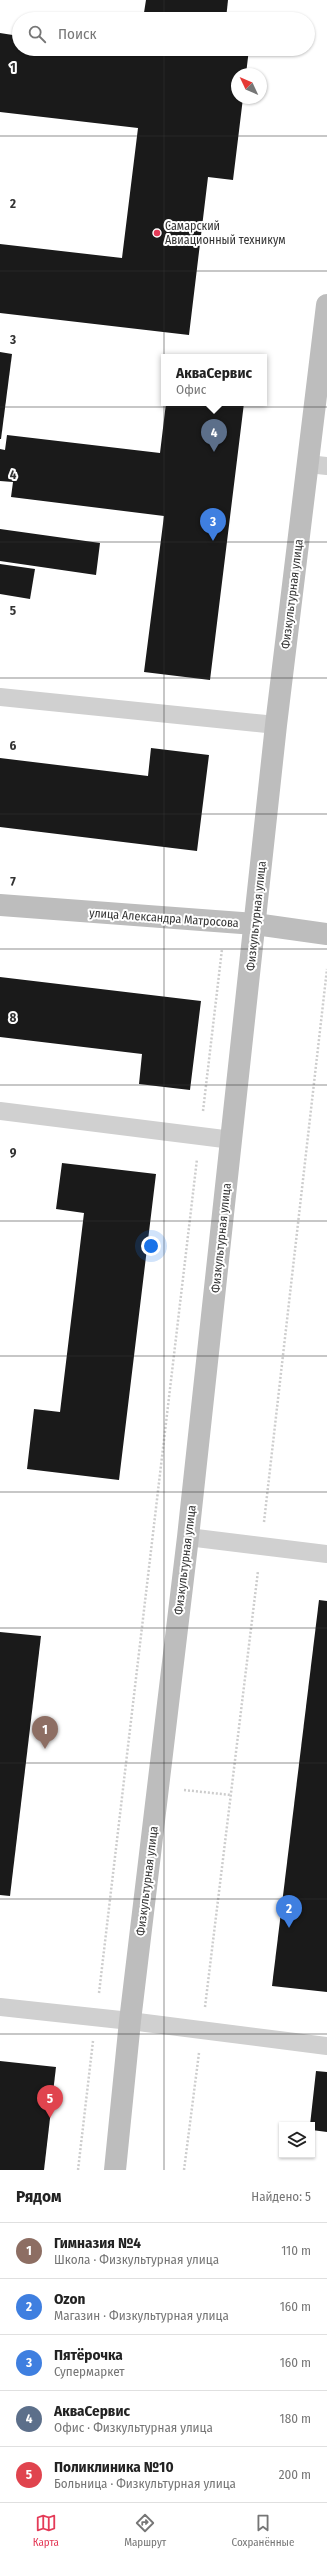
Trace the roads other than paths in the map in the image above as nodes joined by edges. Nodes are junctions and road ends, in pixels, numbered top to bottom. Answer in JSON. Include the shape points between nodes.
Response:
{"nodes":[{"id":1,"x":327,"y":306,"type":"edge"},
{"id":2,"x":318,"y":465,"type":"edge"},
{"id":3,"x":0,"y":697,"type":"edge"},
{"id":4,"x":276,"y":725,"type":"junction"},
{"id":5,"x":0,"y":905,"type":"edge"},
{"id":6,"x":255,"y":924,"type":"junction"},
{"id":7,"x":327,"y":934,"type":"edge"},
{"id":8,"x":0,"y":1111,"type":"edge"},
{"id":9,"x":232,"y":1140,"type":"junction"},
{"id":10,"x":188,"y":1537,"type":"junction"},
{"id":11,"x":327,"y":1554,"type":"edge"},
{"id":12,"x":0,"y":2007,"type":"edge"},
{"id":13,"x":130,"y":2021,"type":"junction"},
{"id":14,"x":327,"y":2046,"type":"edge"},
{"id":15,"x":115,"y":2170,"type":"edge"}],
"edges":[{"from":1,"to":2,"type":"street","name":"Физкультурная улица"},
{"from":2,"to":4,"type":"street","name":"Физкультурная улица"},
{"from":3,"to":4,"type":"lane"},
{"from":4,"to":6,"type":"street","name":"Физкультурная улица"},
{"from":5,"to":6,"type":"street","name":"улица Александра Матросова"},
{"from":6,"to":7,"type":"street","name":"улица Александра Матросова"},
{"from":6,"to":9,"type":"street","name":"Физкультурная улица"},
{"from":8,"to":9,"type":"lane"},
{"from":9,"to":10,"type":"street","name":"Физкультурная улица"},
{"from":10,"to":11,"type":"lane"},
{"from":10,"to":13,"type":"street","name":"Физкультурная улица"},
{"from":12,"to":13,"type":"lane"},
{"from":13,"to":14,"type":"lane"},
{"from":13,"to":15,"type":"street","name":"Физкультурная улица"}]}
